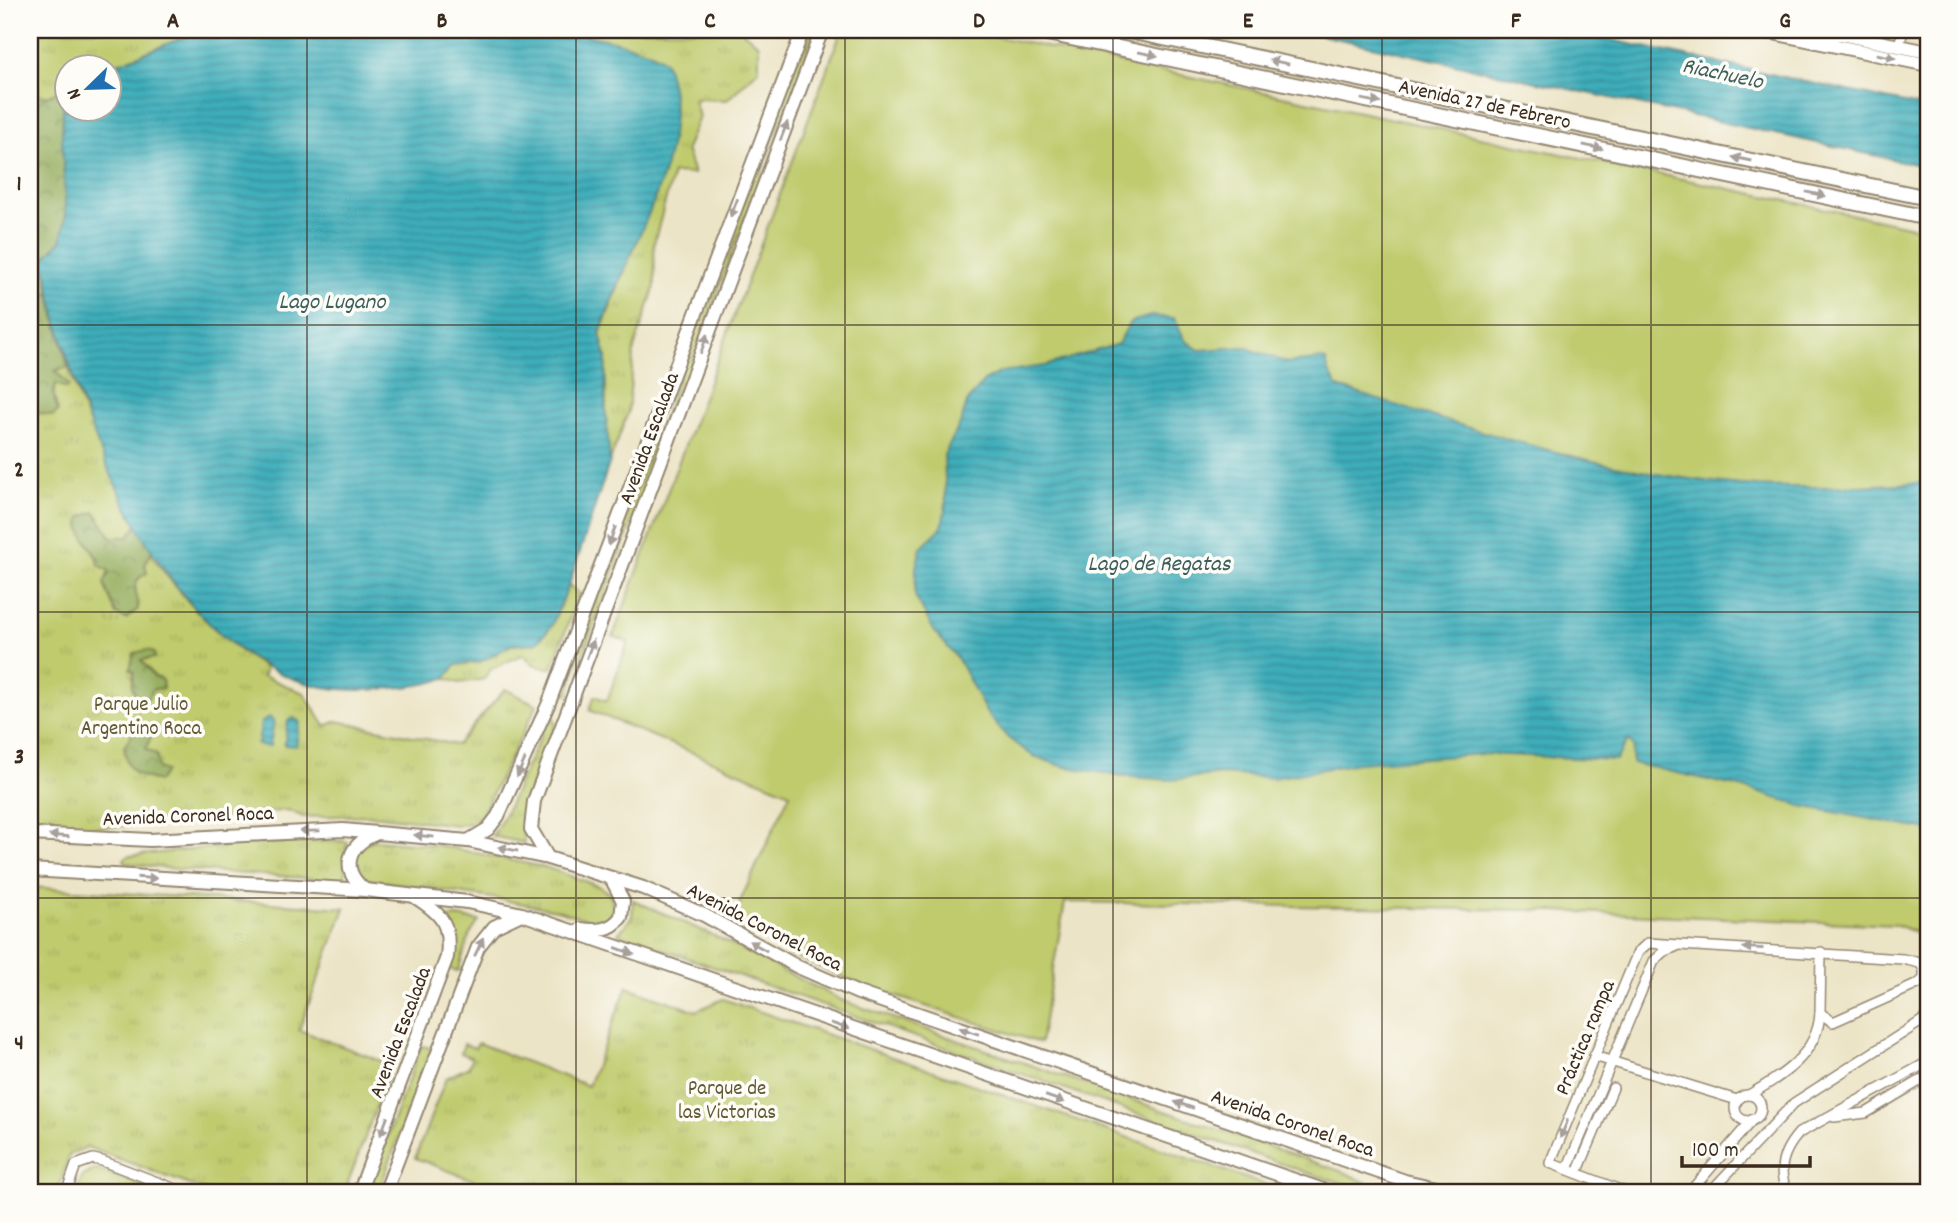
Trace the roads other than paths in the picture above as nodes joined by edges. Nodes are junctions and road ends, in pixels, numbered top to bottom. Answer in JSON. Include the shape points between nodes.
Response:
{"nodes":[{"id":1,"x":803,"y":30,"type":"edge"},
{"id":2,"x":822,"y":30,"type":"edge"},
{"id":3,"x":1033,"y":30,"type":"edge"},
{"id":4,"x":1125,"y":30,"type":"edge"},
{"id":5,"x":1759,"y":30,"type":"edge"},
{"id":6,"x":1904,"y":30,"type":"edge"},
{"id":7,"x":1835,"y":32,"type":"edge"},
{"id":8,"x":1795,"y":37,"type":"junction"},
{"id":9,"x":1898,"y":46,"type":"junction"},
{"id":10,"x":1928,"y":52,"type":"edge"},
{"id":11,"x":1928,"y":65,"type":"edge"},
{"id":12,"x":1928,"y":198,"type":"edge"},
{"id":13,"x":1928,"y":218,"type":"edge"},
{"id":14,"x":548,"y":705,"type":"junction"},
{"id":15,"x":566,"y":713,"type":"junction"},
{"id":16,"x":379,"y":833,"type":"junction"},
{"id":17,"x":30,"y":834,"type":"edge"},
{"id":18,"x":468,"y":841,"type":"junction"},
{"id":19,"x":548,"y":858,"type":"junction"},
{"id":20,"x":30,"y":870,"type":"edge"},
{"id":21,"x":611,"y":878,"type":"junction"},
{"id":22,"x":365,"y":890,"type":"junction"},
{"id":23,"x":412,"y":895,"type":"junction"},
{"id":24,"x":522,"y":914,"type":"junction"},
{"id":25,"x":562,"y":927,"type":"junction"},
{"id":26,"x":1682,"y":945,"type":"junction"},
{"id":27,"x":1821,"y":952,"type":"junction"},
{"id":28,"x":1924,"y":964,"type":"edge"},
{"id":29,"x":442,"y":975,"type":"junction"},
{"id":30,"x":1820,"y":1013,"type":"junction"},
{"id":31,"x":1928,"y":1017,"type":"edge"},
{"id":32,"x":447,"y":1027,"type":"junction"},
{"id":33,"x":441,"y":1042,"type":"junction"},
{"id":34,"x":1594,"y":1056,"type":"junction"},
{"id":35,"x":1613,"y":1062,"type":"junction"},
{"id":36,"x":1928,"y":1062,"type":"edge"},
{"id":37,"x":1925,"y":1078,"type":"edge"},
{"id":38,"x":1613,"y":1087,"type":"dead end"},
{"id":39,"x":1928,"y":1089,"type":"edge"},
{"id":40,"x":1749,"y":1095,"type":"junction"},
{"id":41,"x":1737,"y":1100,"type":"junction"},
{"id":42,"x":1829,"y":1118,"type":"junction"},
{"id":43,"x":1753,"y":1119,"type":"junction"},
{"id":44,"x":1572,"y":1171,"type":"junction"},
{"id":45,"x":1721,"y":1181,"type":"junction"},
{"id":46,"x":1694,"y":1187,"type":"dead end"},
{"id":47,"x":66,"y":1193,"type":"edge"},
{"id":48,"x":186,"y":1193,"type":"edge"},
{"id":49,"x":359,"y":1193,"type":"edge"},
{"id":50,"x":385,"y":1193,"type":"edge"},
{"id":51,"x":1332,"y":1193,"type":"edge"},
{"id":52,"x":1459,"y":1193,"type":"edge"},
{"id":53,"x":1628,"y":1193,"type":"edge"},
{"id":54,"x":1709,"y":1193,"type":"edge"},
{"id":55,"x":1718,"y":1193,"type":"edge"},
{"id":56,"x":1788,"y":1193,"type":"edge"}],
"edges":[{"from":1,"to":14,"type":"main road","name":"Avenida Escalada","one_way":true},
{"from":15,"to":2,"type":"main road","name":"Avenida Escalada","one_way":true},
{"from":3,"to":13,"type":"main road","name":"Avenida 27 de Febrero","one_way":true},
{"from":12,"to":4,"type":"main road","name":"Avenida 27 de Febrero","one_way":true},
{"from":5,"to":8,"type":"main road"},
{"from":6,"to":9,"type":"street"},
{"from":7,"to":8,"type":"main road"},
{"from":7,"to":9,"type":"main road"},
{"from":8,"to":11,"type":"main road","one_way":true},
{"from":9,"to":10,"type":"main road"},
{"from":14,"to":15,"type":"main road"},
{"from":14,"to":18,"type":"main road","name":"Avenida Escalada","one_way":true,"via":[[498,816],[488,829]]},
{"from":15,"to":19,"type":"main road","name":"Avenida Escalada","via":[[531,814],[531,829]]},
{"from":16,"to":17,"type":"main road","name":"Avenida Coronel Roca","one_way":true,"via":[[311,830],[123,840]]},
{"from":18,"to":16,"type":"main road","name":"Avenida Coronel Roca","one_way":true},
{"from":16,"to":22,"type":"main road","via":[[358,843],[349,858],[350,873]]},
{"from":19,"to":18,"type":"main road","name":"Avenida Coronel Roca","one_way":true},
{"from":19,"to":21,"type":"main road","name":"Avenida Coronel Roca"},
{"from":20,"to":22,"type":"main road","one_way":true},
{"from":21,"to":25,"type":"main road","via":[[624,909],[617,923],[599,930]]},
{"from":52,"to":21,"type":"main road","name":"Avenida Coronel Roca","one_way":true,"via":[[1405,1181],[858,993],[798,967],[680,903]]},
{"from":22,"to":23,"type":"main road"},
{"from":23,"to":24,"type":"main road"},
{"from":23,"to":29,"type":"main road","name":"Avenida Escalada","via":[[440,914],[446,926],[448,947]]},
{"from":24,"to":25,"type":"main road"},
{"from":32,"to":24,"type":"main road","name":"Avenida Escalada","one_way":true,"via":[[483,939],[494,927]]},
{"from":25,"to":51,"type":"main road","one_way":true},
{"from":27,"to":26,"type":"street","name":"Práctica rampa","one_way":true},
{"from":26,"to":34,"type":"street","name":"Práctica rampa","via":[[1648,943],[1638,952]]},
{"from":26,"to":35,"type":"street","via":[[1654,961]]},
{"from":27,"to":28,"type":"street","name":"Práctica rampa","via":[[1903,958]]},
{"from":27,"to":30,"type":"street"},
{"from":28,"to":30,"type":"street","via":[[1924,979],[1918,985],[1833,1022]]},
{"from":29,"to":32,"type":"main road","via":[[454,975],[458,981],[446,1016]]},
{"from":29,"to":33,"type":"main road","via":[[442,993],[429,1029],[431,1037]]},
{"from":29,"to":49,"type":"main road","name":"Avenida Escalada","one_way":true},
{"from":30,"to":40,"type":"street","via":[[1819,1030],[1806,1052],[1780,1077]]},
{"from":31,"to":45,"type":"street","via":[[1794,1103]]},
{"from":32,"to":33,"type":"main road","name":"Avenida Escalada"},
{"from":33,"to":50,"type":"main road","name":"Avenida Escalada"},
{"from":34,"to":35,"type":"street"},
{"from":34,"to":44,"type":"street","name":"Práctica rampa","one_way":true,"via":[[1550,1163]]},
{"from":35,"to":41,"type":"street"},
{"from":35,"to":44,"type":"street"},
{"from":36,"to":42,"type":"street"},
{"from":37,"to":39,"type":"street"},
{"from":37,"to":42,"type":"street","via":[[1866,1112]]},
{"from":38,"to":44,"type":"street"},
{"from":40,"to":41,"type":"street"},
{"from":40,"to":43,"type":"street","via":[[1760,1106]]},
{"from":41,"to":43,"type":"street","via":[[1738,1115]]},
{"from":42,"to":56,"type":"street","via":[[1799,1133],[1787,1147],[1782,1172]]},
{"from":43,"to":46,"type":"street"},
{"from":44,"to":53,"type":"street"},
{"from":45,"to":54,"type":"street"},
{"from":45,"to":55,"type":"street"},
{"from":47,"to":48,"type":"street","via":[[76,1165],[84,1161],[102,1161]]}]}
